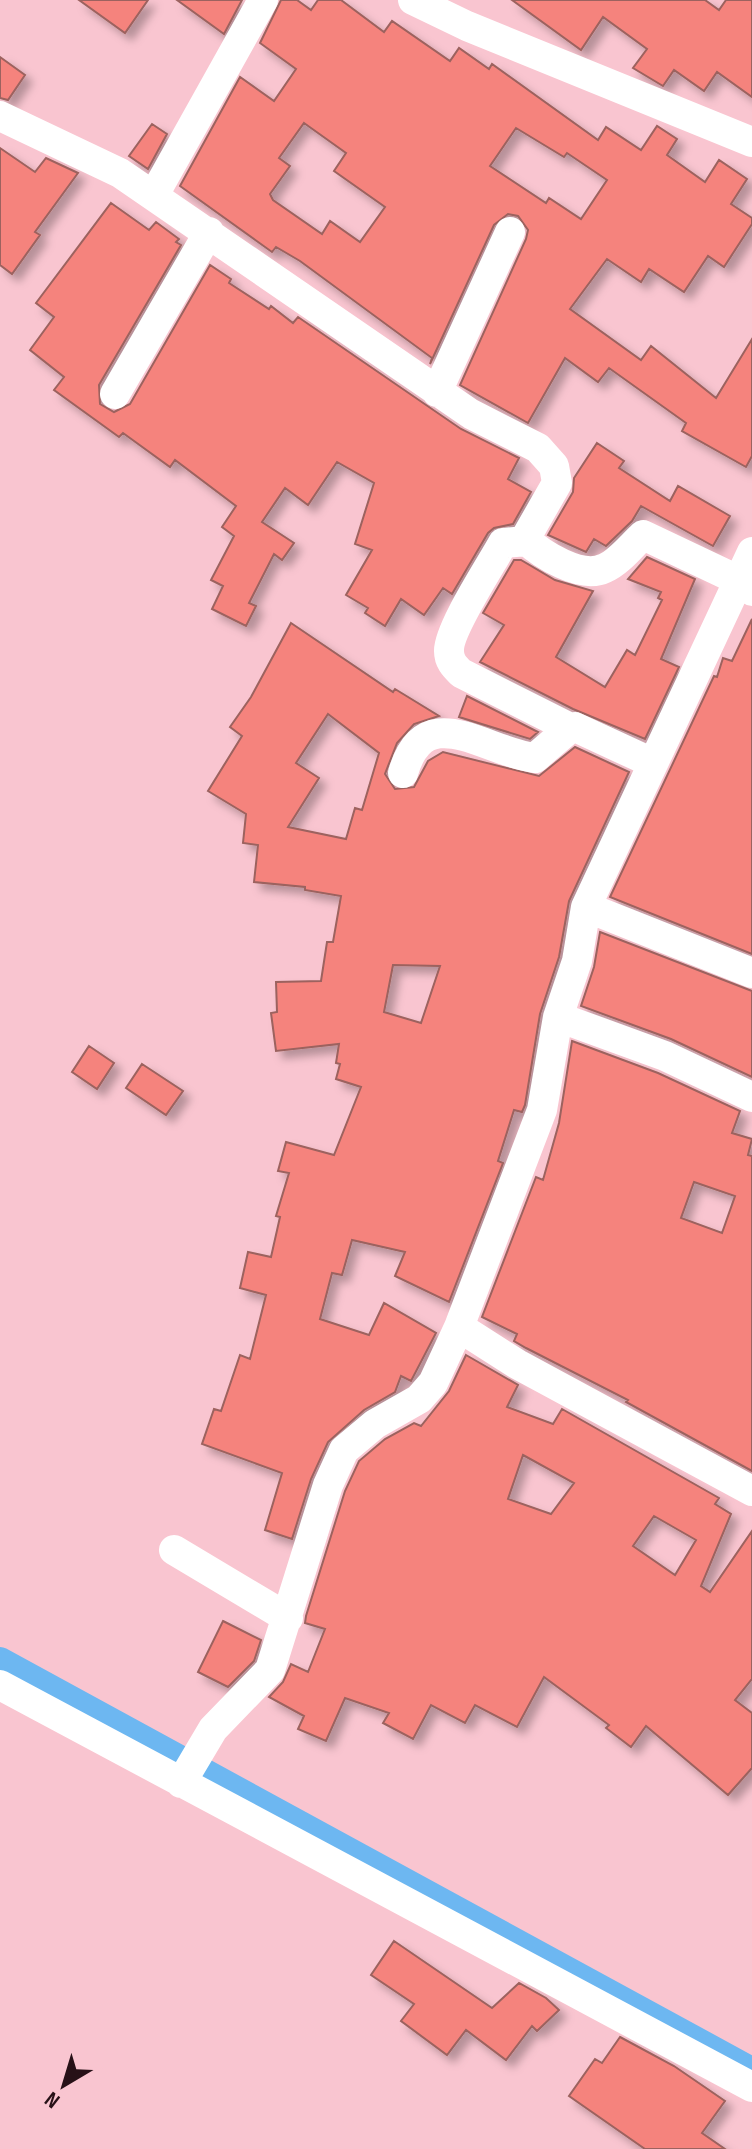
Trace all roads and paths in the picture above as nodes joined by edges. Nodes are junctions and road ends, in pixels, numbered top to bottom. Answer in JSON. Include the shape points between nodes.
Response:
{"nodes":[{"id":1,"x":263,"y":0,"type":"edge"},
{"id":2,"x":413,"y":0,"type":"edge"},
{"id":3,"x":0,"y":116,"type":"edge"},
{"id":4,"x":752,"y":142,"type":"edge"},
{"id":5,"x":154,"y":195,"type":"junction"},
{"id":6,"x":209,"y":232,"type":"junction"},
{"id":7,"x":510,"y":232,"type":"dead end"},
{"id":8,"x":437,"y":392,"type":"junction"},
{"id":9,"x":115,"y":394,"type":"dead end"},
{"id":10,"x":527,"y":541,"type":"junction"},
{"id":11,"x":752,"y":552,"type":"edge"},
{"id":12,"x":745,"y":586,"type":"edge"},
{"id":13,"x":570,"y":728,"type":"junction"},
{"id":14,"x":653,"y":763,"type":"junction"},
{"id":15,"x":403,"y":773,"type":"dead end"},
{"id":16,"x":586,"y":907,"type":"junction"},
{"id":17,"x":752,"y":973,"type":"edge"},
{"id":18,"x":558,"y":1017,"type":"junction"},
{"id":19,"x":752,"y":1097,"type":"edge"},
{"id":20,"x":459,"y":1327,"type":"junction"},
{"id":21,"x":752,"y":1491,"type":"edge"},
{"id":22,"x":174,"y":1550,"type":"dead end"},
{"id":23,"x":288,"y":1618,"type":"junction"},
{"id":24,"x":0,"y":1685,"type":"edge"},
{"id":25,"x":184,"y":1778,"type":"junction"},
{"id":26,"x":752,"y":2087,"type":"edge"}],
"edges":[{"from":1,"to":5,"type":"street"},
{"from":2,"to":4,"type":"street"},
{"from":3,"to":5,"type":"street","via":[[120,173]]},
{"from":5,"to":6,"type":"street"},
{"from":6,"to":8,"type":"street"},
{"from":6,"to":9,"type":"street"},
{"from":7,"to":8,"type":"street"},
{"from":8,"to":10,"type":"street","via":[[550,458],[557,483],[525,536]]},
{"from":10,"to":12,"type":"street","via":[[555,561],[589,570],[604,569],[643,535]]},
{"from":10,"to":13,"type":"street","via":[[503,543],[448,650],[461,673]]},
{"from":11,"to":12,"type":"street"},
{"from":12,"to":14,"type":"street"},
{"from":13,"to":14,"type":"street"},
{"from":13,"to":15,"type":"street","via":[[535,758],[441,730],[423,737]]},
{"from":14,"to":16,"type":"street"},
{"from":16,"to":17,"type":"street"},
{"from":16,"to":18,"type":"street","via":[[577,961]]},
{"from":18,"to":19,"type":"street","via":[[665,1056]]},
{"from":18,"to":20,"type":"street","via":[[542,1110]]},
{"from":20,"to":21,"type":"street"},
{"from":20,"to":23,"type":"street","via":[[433,1383],[419,1399],[375,1424],[344,1450],[328,1485]]},
{"from":22,"to":23,"type":"street"},
{"from":23,"to":25,"type":"street","via":[[263,1681],[207,1736]]},
{"from":24,"to":25,"type":"street"},
{"from":25,"to":26,"type":"street"}]}
